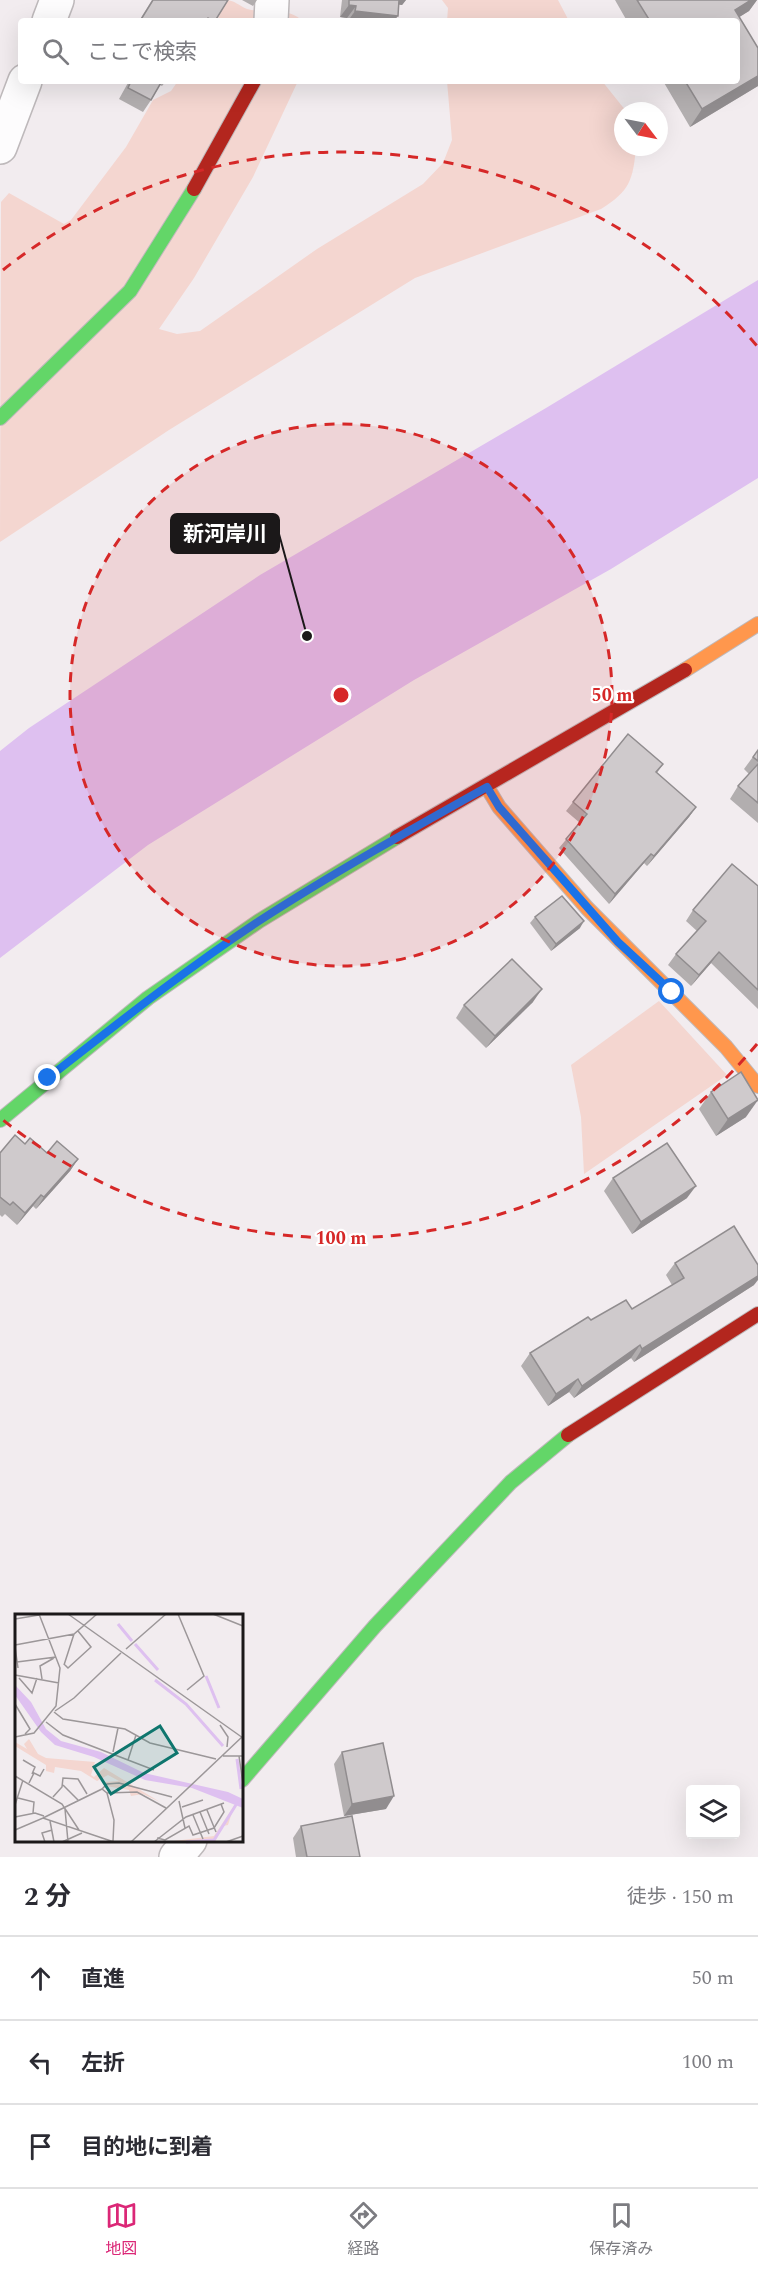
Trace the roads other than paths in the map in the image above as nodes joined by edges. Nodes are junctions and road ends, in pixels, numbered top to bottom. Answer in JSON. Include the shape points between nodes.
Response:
{"nodes":[{"id":1,"x":57,"y":0,"type":"edge"},
{"id":2,"x":272,"y":0,"type":"edge"},
{"id":3,"x":50,"y":18,"type":"edge"},
{"id":4,"x":271,"y":18,"type":"edge"},
{"id":5,"x":25,"y":84,"type":"edge"},
{"id":6,"x":252,"y":84,"type":"edge"},
{"id":7,"x":0,"y":147,"type":"edge"},
{"id":8,"x":0,"y":418,"type":"edge"},
{"id":9,"x":758,"y":624,"type":"edge"},
{"id":10,"x":487,"y":787,"type":"junction"},
{"id":11,"x":758,"y":1086,"type":"edge"},
{"id":12,"x":0,"y":1120,"type":"edge"},
{"id":13,"x":758,"y":1314,"type":"edge"},
{"id":14,"x":243,"y":1779,"type":"edge"},
{"id":15,"x":188,"y":1842,"type":"edge"},
{"id":16,"x":176,"y":1857,"type":"edge"}],
"edges":[{"from":1,"to":3,"type":"street"},
{"from":2,"to":4,"type":"street"},
{"from":5,"to":7,"type":"street"},
{"from":6,"to":8,"type":"street","via":[[214,157],[130,291]]},
{"from":9,"to":10,"type":"street"},
{"from":10,"to":11,"type":"street","via":[[499,807],[618,942],[672,992]]},
{"from":10,"to":12,"type":"street","via":[[259,921],[148,999]]},
{"from":13,"to":14,"type":"street","via":[[552,1446],[512,1482],[375,1626]]},
{"from":15,"to":16,"type":"street"}]}
